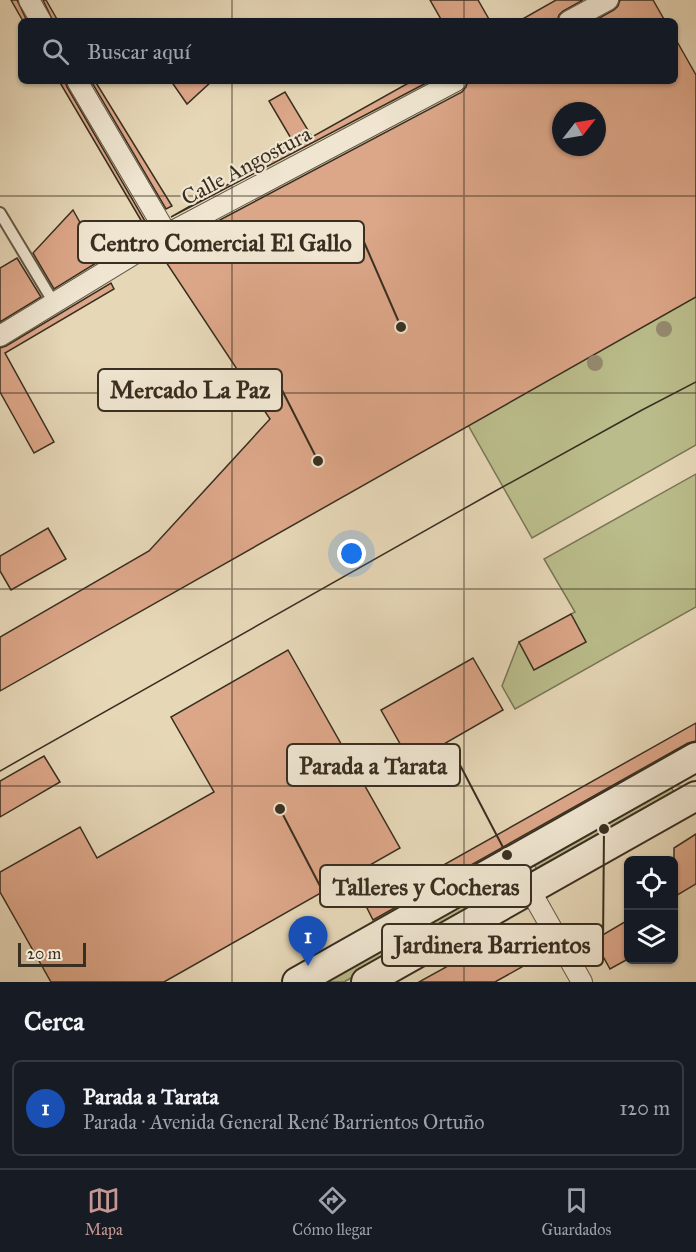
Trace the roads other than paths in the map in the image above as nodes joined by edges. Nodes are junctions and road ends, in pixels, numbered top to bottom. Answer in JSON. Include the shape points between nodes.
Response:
{"nodes":[{"id":1,"x":29,"y":0,"type":"edge"},
{"id":2,"x":608,"y":0,"type":"edge"},
{"id":3,"x":39,"y":18,"type":"edge"},
{"id":4,"x":575,"y":18,"type":"edge"},
{"id":5,"x":79,"y":84,"type":"edge"},
{"id":6,"x":450,"y":84,"type":"edge"},
{"id":7,"x":0,"y":213,"type":"edge"},
{"id":8,"x":167,"y":234,"type":"junction"},
{"id":9,"x":54,"y":303,"type":"junction"},
{"id":10,"x":0,"y":336,"type":"edge"},
{"id":11,"x":685,"y":764,"type":"edge"},
{"id":12,"x":694,"y":801,"type":"edge"},
{"id":13,"x":513,"y":860,"type":"junction"},
{"id":14,"x":531,"y":890,"type":"junction"},
{"id":15,"x":297,"y":982,"type":"edge"},
{"id":16,"x":366,"y":982,"type":"edge"},
{"id":17,"x":582,"y":982,"type":"edge"}],
"edges":[{"from":1,"to":3,"type":"street"},
{"from":2,"to":4,"type":"street"},
{"from":5,"to":8,"type":"street"},
{"from":6,"to":8,"type":"street","name":"Calle Angostura"},
{"from":7,"to":9,"type":"lane"},
{"from":8,"to":9,"type":"street","name":"Calle Angostura"},
{"from":9,"to":10,"type":"street","name":"Calle Angostura"},
{"from":11,"to":12,"type":"street"},
{"from":11,"to":13,"type":"main road"},
{"from":12,"to":14,"type":"main road"},
{"from":13,"to":14,"type":"street"},
{"from":13,"to":15,"type":"main road"},
{"from":14,"to":16,"type":"main road"},
{"from":14,"to":17,"type":"street"}]}
